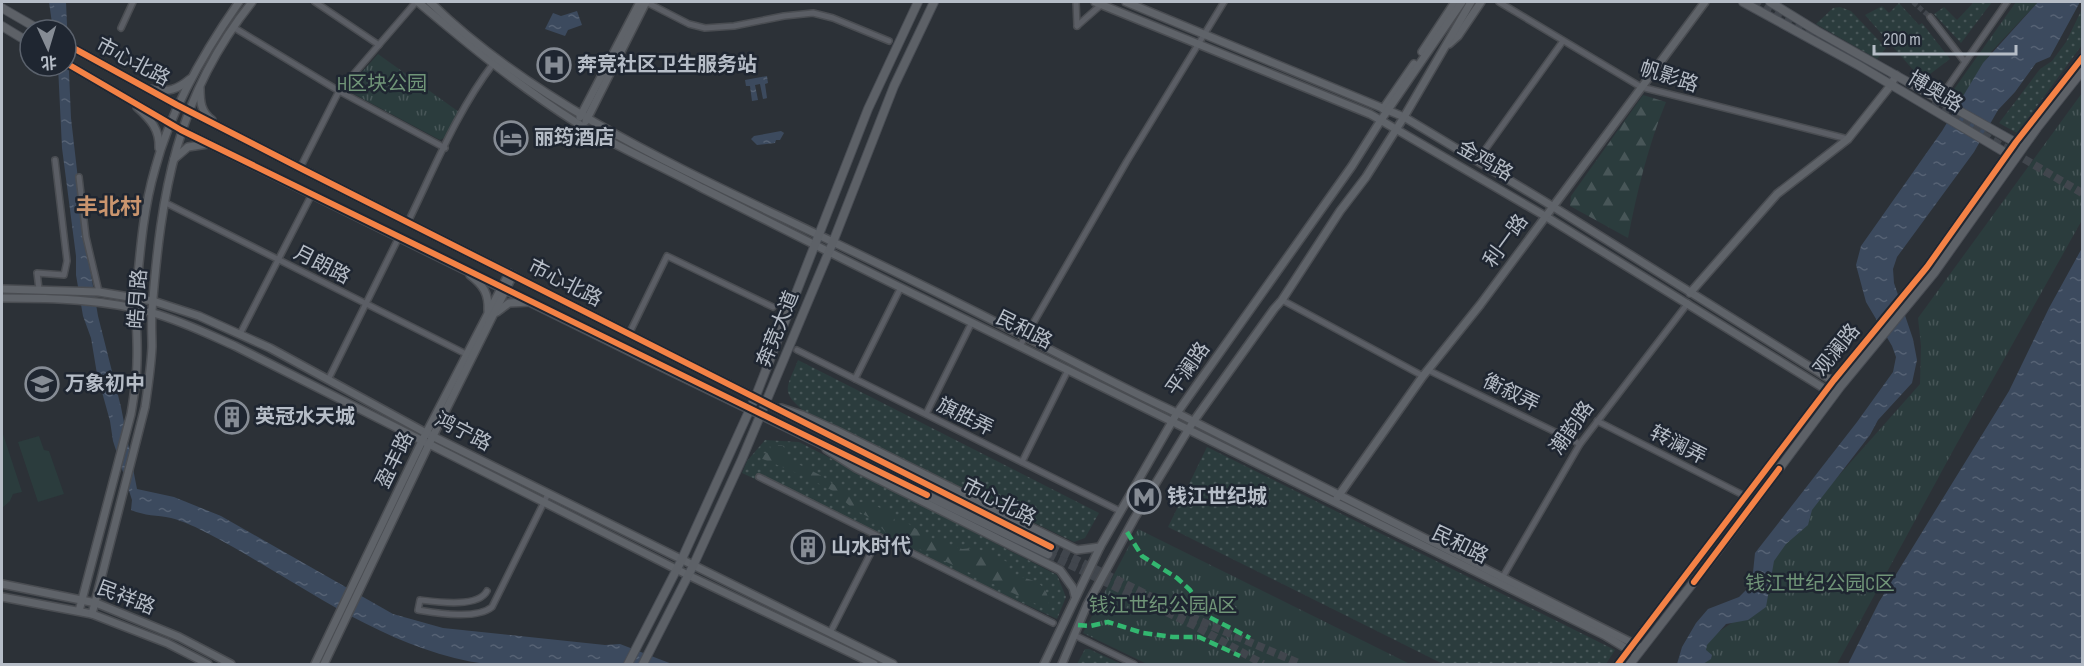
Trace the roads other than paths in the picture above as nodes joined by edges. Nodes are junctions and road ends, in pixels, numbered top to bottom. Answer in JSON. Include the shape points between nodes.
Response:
{"nodes":[{"id":1,"x":133,"y":2,"type":"edge"},
{"id":2,"x":239,"y":2,"type":"edge"},
{"id":3,"x":252,"y":2,"type":"edge"},
{"id":4,"x":315,"y":2,"type":"edge"},
{"id":5,"x":417,"y":2,"type":"edge"},
{"id":6,"x":430,"y":2,"type":"edge"},
{"id":7,"x":640,"y":2,"type":"edge"},
{"id":8,"x":646,"y":2,"type":"edge"},
{"id":9,"x":918,"y":2,"type":"edge"},
{"id":10,"x":934,"y":2,"type":"edge"},
{"id":11,"x":1076,"y":2,"type":"edge"},
{"id":12,"x":1126,"y":2,"type":"edge"},
{"id":13,"x":1224,"y":2,"type":"edge"},
{"id":14,"x":1455,"y":2,"type":"edge"},
{"id":15,"x":1462,"y":2,"type":"edge"},
{"id":16,"x":1471,"y":2,"type":"edge"},
{"id":17,"x":1481,"y":2,"type":"edge"},
{"id":18,"x":1498,"y":2,"type":"edge"},
{"id":19,"x":1705,"y":2,"type":"edge"},
{"id":20,"x":1743,"y":2,"type":"edge"},
{"id":21,"x":1770,"y":2,"type":"edge"},
{"id":22,"x":2007,"y":2,"type":"edge"},
{"id":23,"x":1099,"y":3,"type":"edge"},
{"id":24,"x":2,"y":8,"type":"edge"},
{"id":25,"x":1930,"y":17,"type":"tunnel mouth"},
{"id":26,"x":19,"y":18,"type":"edge"},
{"id":27,"x":2,"y":26,"type":"edge"},
{"id":28,"x":233,"y":26,"type":"junction"},
{"id":29,"x":121,"y":28,"type":"dead end"},
{"id":30,"x":1204,"y":34,"type":"junction"},
{"id":31,"x":18,"y":36,"type":"edge"},
{"id":32,"x":1563,"y":40,"type":"junction"},
{"id":33,"x":889,"y":41,"type":"dead end"},
{"id":34,"x":1198,"y":44,"type":"junction"},
{"id":35,"x":379,"y":45,"type":"junction"},
{"id":36,"x":1445,"y":48,"type":"junction"},
{"id":37,"x":78,"y":50,"type":"edge"},
{"id":38,"x":2082,"y":58,"type":"edge"},
{"id":39,"x":1965,"y":62,"type":"junction"},
{"id":40,"x":493,"y":64,"type":"junction"},
{"id":41,"x":78,"y":70,"type":"edge"},
{"id":42,"x":2082,"y":70,"type":"edge"},
{"id":43,"x":1896,"y":75,"type":"junction"},
{"id":44,"x":192,"y":77,"type":"junction"},
{"id":45,"x":200,"y":82,"type":"junction"},
{"id":46,"x":1891,"y":85,"type":"junction"},
{"id":47,"x":1641,"y":87,"type":"junction"},
{"id":48,"x":149,"y":89,"type":"junction"},
{"id":49,"x":339,"y":92,"type":"junction"},
{"id":50,"x":129,"y":99,"type":"junction"},
{"id":51,"x":1943,"y":100,"type":"junction"},
{"id":52,"x":177,"y":105,"type":"junction"},
{"id":53,"x":189,"y":110,"type":"junction"},
{"id":54,"x":1386,"y":110,"type":"junction"},
{"id":55,"x":585,"y":116,"type":"junction"},
{"id":56,"x":1404,"y":117,"type":"junction"},
{"id":57,"x":1381,"y":120,"type":"junction"},
{"id":58,"x":171,"y":124,"type":"junction"},
{"id":59,"x":581,"y":125,"type":"junction"},
{"id":60,"x":221,"y":127,"type":"junction"},
{"id":61,"x":1396,"y":129,"type":"junction"},
{"id":62,"x":181,"y":130,"type":"junction"},
{"id":63,"x":1848,"y":139,"type":"junction"},
{"id":64,"x":211,"y":144,"type":"junction"},
{"id":65,"x":2020,"y":145,"type":"junction"},
{"id":66,"x":445,"y":148,"type":"junction"},
{"id":67,"x":2007,"y":154,"type":"junction"},
{"id":68,"x":158,"y":158,"type":"junction"},
{"id":69,"x":2015,"y":159,"type":"junction"},
{"id":70,"x":55,"y":160,"type":"dead end"},
{"id":71,"x":172,"y":161,"type":"junction"},
{"id":72,"x":1477,"y":161,"type":"junction"},
{"id":73,"x":300,"y":168,"type":"junction"},
{"id":74,"x":79,"y":177,"type":"dead end"},
{"id":75,"x":312,"y":194,"type":"junction"},
{"id":76,"x":164,"y":202,"type":"junction"},
{"id":77,"x":1552,"y":206,"type":"junction"},
{"id":78,"x":1545,"y":216,"type":"junction"},
{"id":79,"x":408,"y":222,"type":"junction"},
{"id":80,"x":819,"y":235,"type":"junction"},
{"id":81,"x":399,"y":237,"type":"junction"},
{"id":82,"x":833,"y":242,"type":"junction"},
{"id":83,"x":814,"y":246,"type":"junction"},
{"id":84,"x":827,"y":253,"type":"junction"},
{"id":85,"x":279,"y":260,"type":"junction"},
{"id":86,"x":461,"y":267,"type":"junction"},
{"id":87,"x":511,"y":274,"type":"junction"},
{"id":88,"x":504,"y":288,"type":"junction"},
{"id":89,"x":901,"y":288,"type":"junction"},
{"id":90,"x":2,"y":289,"type":"edge"},
{"id":91,"x":39,"y":289,"type":"junction"},
{"id":92,"x":97,"y":292,"type":"junction"},
{"id":93,"x":1690,"y":293,"type":"junction"},
{"id":94,"x":2,"y":298,"type":"edge"},
{"id":95,"x":136,"y":299,"type":"junction"},
{"id":96,"x":1282,"y":300,"type":"junction"},
{"id":97,"x":153,"y":301,"type":"junction"},
{"id":98,"x":532,"y":302,"type":"junction"},
{"id":99,"x":1688,"y":303,"type":"junction"},
{"id":100,"x":367,"y":304,"type":"junction"},
{"id":101,"x":773,"y":307,"type":"dead end"},
{"id":102,"x":136,"y":309,"type":"junction"},
{"id":103,"x":152,"y":312,"type":"junction"},
{"id":104,"x":491,"y":314,"type":"junction"},
{"id":105,"x":972,"y":322,"type":"junction"},
{"id":106,"x":240,"y":334,"type":"junction"},
{"id":107,"x":629,"y":334,"type":"junction"},
{"id":108,"x":1026,"y":337,"type":"junction"},
{"id":109,"x":1020,"y":346,"type":"junction"},
{"id":110,"x":797,"y":350,"type":"dead end"},
{"id":111,"x":466,"y":354,"type":"junction"},
{"id":112,"x":1068,"y":370,"type":"junction"},
{"id":113,"x":1426,"y":373,"type":"junction"},
{"id":114,"x":855,"y":379,"type":"junction"},
{"id":115,"x":328,"y":380,"type":"junction"},
{"id":116,"x":1834,"y":380,"type":"junction"},
{"id":117,"x":1840,"y":387,"type":"junction"},
{"id":118,"x":1827,"y":389,"type":"junction"},
{"id":119,"x":1834,"y":395,"type":"junction"},
{"id":120,"x":755,"y":398,"type":"junction"},
{"id":121,"x":766,"y":404,"type":"junction"},
{"id":122,"x":750,"y":410,"type":"junction"},
{"id":123,"x":1177,"y":413,"type":"junction"},
{"id":124,"x":926,"y":414,"type":"junction"},
{"id":125,"x":760,"y":415,"type":"junction"},
{"id":126,"x":1172,"y":421,"type":"junction"},
{"id":127,"x":1597,"y":421,"type":"junction"},
{"id":128,"x":1191,"y":426,"type":"junction"},
{"id":129,"x":429,"y":434,"type":"junction"},
{"id":130,"x":803,"y":435,"type":"junction"},
{"id":131,"x":425,"y":442,"type":"junction"},
{"id":132,"x":1580,"y":444,"type":"junction"},
{"id":133,"x":1022,"y":462,"type":"junction"},
{"id":134,"x":759,"y":477,"type":"dead end"},
{"id":135,"x":548,"y":494,"type":"junction"},
{"id":136,"x":1745,"y":496,"type":"junction"},
{"id":137,"x":1337,"y":499,"type":"junction"},
{"id":138,"x":544,"y":502,"type":"junction"},
{"id":139,"x":1120,"y":512,"type":"junction"},
{"id":140,"x":879,"y":537,"type":"junction"},
{"id":141,"x":1100,"y":547,"type":"junction"},
{"id":142,"x":679,"y":564,"type":"junction"},
{"id":143,"x":693,"y":566,"type":"junction"},
{"id":144,"x":688,"y":575,"type":"junction"},
{"id":145,"x":1500,"y":580,"type":"junction"},
{"id":146,"x":2,"y":584,"type":"edge"},
{"id":147,"x":487,"y":591,"type":"dead end"},
{"id":148,"x":1075,"y":596,"type":"junction"},
{"id":149,"x":2,"y":597,"type":"edge"},
{"id":150,"x":83,"y":600,"type":"junction"},
{"id":151,"x":96,"y":603,"type":"junction"},
{"id":152,"x":79,"y":611,"type":"junction"},
{"id":153,"x":92,"y":614,"type":"junction"},
{"id":154,"x":1053,"y":623,"type":"dead end"},
{"id":155,"x":830,"y":633,"type":"junction"},
{"id":156,"x":1074,"y":636,"type":"junction"},
{"id":157,"x":1635,"y":647,"type":"junction"},
{"id":158,"x":862,"y":662,"type":"edge"},
{"id":159,"x":208,"y":664,"type":"edge"},
{"id":160,"x":231,"y":664,"type":"edge"},
{"id":161,"x":315,"y":664,"type":"edge"},
{"id":162,"x":324,"y":664,"type":"edge"},
{"id":163,"x":628,"y":664,"type":"edge"},
{"id":164,"x":643,"y":664,"type":"edge"},
{"id":165,"x":874,"y":664,"type":"edge"},
{"id":166,"x":893,"y":664,"type":"edge"},
{"id":167,"x":1044,"y":664,"type":"edge"},
{"id":168,"x":1062,"y":664,"type":"edge"},
{"id":169,"x":1134,"y":664,"type":"edge"},
{"id":170,"x":1618,"y":664,"type":"edge"},
{"id":171,"x":1630,"y":664,"type":"edge"}],
"edges":[{"from":1,"to":29,"type":"street"},
{"from":2,"to":44,"type":"main road","name":"皓月路"},
{"from":3,"to":28,"type":"main road","name":"皓月路"},
{"from":4,"to":35,"type":"street"},
{"from":5,"to":35,"type":"street"},
{"from":5,"to":40,"type":"main road","name":"民和路"},
{"from":6,"to":55,"type":"main road","name":"民和路","via":[[489,51]]},
{"from":7,"to":55,"type":"main road"},
{"from":8,"to":33,"type":"street","via":[[705,28],[813,13]]},
{"from":8,"to":55,"type":"main road"},
{"from":9,"to":80,"type":"main road","name":"奔竞大道","via":[[868,109]]},
{"from":10,"to":82,"type":"main road","name":"奔竞大道","via":[[894,86]]},
{"from":11,"to":23,"type":"street","via":[[1077,26]]},
{"from":12,"to":30,"type":"main road","name":"金鸡路"},
{"from":13,"to":30,"type":"street"},
{"from":14,"to":54,"type":"main road"},
{"from":15,"to":54,"type":"main road"},
{"from":16,"to":36,"type":"main road"},
{"from":17,"to":36,"type":"main road"},
{"from":18,"to":32,"type":"street","name":"帆影路"},
{"from":19,"to":47,"type":"main road","name":"利一路"},
{"from":20,"to":46,"type":"main road","name":"博奥路"},
{"from":21,"to":43,"type":"main road","name":"博奥路"},
{"from":22,"to":39,"type":"street"},
{"from":23,"to":34,"type":"main road","name":"金鸡路"},
{"from":24,"to":26,"type":"main road"},
{"from":25,"to":39,"type":"street"},
{"from":27,"to":31,"type":"main road"},
{"from":28,"to":45,"type":"main road","name":"皓月路"},
{"from":28,"to":49,"type":"street"},
{"from":30,"to":34,"type":"street"},
{"from":30,"to":54,"type":"main road","name":"金鸡路"},
{"from":32,"to":47,"type":"street","name":"帆影路"},
{"from":32,"to":72,"type":"street"},
{"from":34,"to":57,"type":"main road","name":"金鸡路"},
{"from":34,"to":108,"type":"street"},
{"from":35,"to":49,"type":"street"},
{"from":36,"to":56,"type":"main road","name":"平澜路"},
{"from":37,"to":48,"type":"main road","name":"市心北路"},
{"from":38,"to":65,"type":"main road","name":"观澜路"},
{"from":39,"to":51,"type":"street"},
{"from":40,"to":59,"type":"main road","name":"民和路"},
{"from":40,"to":66,"type":"street","via":[[479,82]]},
{"from":41,"to":50,"type":"main road","name":"市心北路"},
{"from":42,"to":65,"type":"main road","name":"观澜路"},
{"from":43,"to":46,"type":"main road"},
{"from":43,"to":51,"type":"main road","name":"博奥路"},
{"from":44,"to":48,"type":"main road","via":[[170,91]]},
{"from":44,"to":52,"type":"main road","name":"皓月路"},
{"from":45,"to":53,"type":"main road","name":"皓月路"},
{"from":45,"to":60,"type":"main road","via":[[201,107]]},
{"from":46,"to":63,"type":"main road"},
{"from":46,"to":67,"type":"main road","name":"博奥路"},
{"from":47,"to":63,"type":"street","name":"帆影路"},
{"from":47,"to":77,"type":"main road","name":"利一路"},
{"from":48,"to":52,"type":"main road","name":"市心北路"},
{"from":49,"to":66,"type":"street"},
{"from":49,"to":73,"type":"street"},
{"from":50,"to":58,"type":"main road","name":"市心北路"},
{"from":50,"to":68,"type":"main road","via":[[154,125]]},
{"from":51,"to":65,"type":"main road","name":"博奥路"},
{"from":52,"to":53,"type":"main road","name":"市心北路"},
{"from":52,"to":58,"type":"main road","name":"皓月路"},
{"from":53,"to":60,"type":"main road","name":"市心北路"},
{"from":53,"to":62,"type":"main road","name":"皓月路"},
{"from":54,"to":56,"type":"main road","name":"金鸡路"},
{"from":54,"to":57,"type":"main road","name":"平澜路"},
{"from":55,"to":59,"type":"main road"},
{"from":55,"to":80,"type":"main road","name":"民和路"},
{"from":56,"to":61,"type":"main road","name":"平澜路"},
{"from":56,"to":72,"type":"main road","name":"金鸡路"},
{"from":57,"to":61,"type":"main road","name":"金鸡路"},
{"from":57,"to":123,"type":"main road","name":"平澜路"},
{"from":58,"to":62,"type":"main road","name":"市心北路"},
{"from":58,"to":68,"type":"main road","name":"皓月路"},
{"from":59,"to":83,"type":"main road","name":"民和路"},
{"from":60,"to":73,"type":"main road","name":"市心北路"},
{"from":61,"to":78,"type":"main road","name":"金鸡路"},
{"from":61,"to":96,"type":"main road","name":"平澜路"},
{"from":62,"to":64,"type":"main road","name":"市心北路"},
{"from":62,"to":71,"type":"main road","name":"皓月路"},
{"from":63,"to":93,"type":"main road","via":[[1777,194]]},
{"from":64,"to":71,"type":"main road","via":[[188,147]]},
{"from":64,"to":75,"type":"main road","name":"市心北路"},
{"from":65,"to":67,"type":"main road","name":"观澜路"},
{"from":65,"to":69,"type":"main road","name":"观澜路"},
{"from":66,"to":79,"type":"street"},
{"from":67,"to":69,"type":"main road","name":"博奥路"},
{"from":67,"to":116,"type":"main road","name":"观澜路","via":[[1927,267]]},
{"from":68,"to":95,"type":"main road","name":"皓月路","via":[[144,217]]},
{"from":69,"to":117,"type":"main road","name":"观澜路","via":[[1934,273]]},
{"from":70,"to":91,"type":"street","via":[[67,261],[64,275],[37,273]]},
{"from":71,"to":76,"type":"main road","name":"皓月路"},
{"from":72,"to":77,"type":"main road","name":"金鸡路"},
{"from":73,"to":79,"type":"main road","name":"市心北路"},
{"from":74,"to":92,"type":"street"},
{"from":75,"to":81,"type":"main road","name":"市心北路"},
{"from":75,"to":85,"type":"street"},
{"from":76,"to":85,"type":"street","name":"月朗路"},
{"from":76,"to":97,"type":"main road","name":"皓月路"},
{"from":77,"to":78,"type":"main road","name":"利一路"},
{"from":77,"to":93,"type":"main road","name":"金鸡路"},
{"from":78,"to":99,"type":"main road","name":"金鸡路"},
{"from":78,"to":113,"type":"main road","name":"利一路"},
{"from":79,"to":87,"type":"main road","name":"市心北路"},
{"from":80,"to":82,"type":"main road","name":"民和路"},
{"from":80,"to":83,"type":"main road","name":"奔竞大道"},
{"from":81,"to":86,"type":"main road","name":"市心北路"},
{"from":81,"to":100,"type":"street"},
{"from":82,"to":84,"type":"main road","name":"奔竞大道"},
{"from":82,"to":108,"type":"main road","name":"民和路"},
{"from":83,"to":84,"type":"main road","name":"民和路"},
{"from":83,"to":120,"type":"main road","name":"奔竞大道"},
{"from":84,"to":89,"type":"main road","name":"民和路"},
{"from":84,"to":121,"type":"main road","name":"奔竞大道"},
{"from":85,"to":100,"type":"street","name":"月朗路"},
{"from":85,"to":106,"type":"street"},
{"from":86,"to":88,"type":"main road","name":"市心北路"},
{"from":86,"to":104,"type":"main road","via":[[482,285]]},
{"from":87,"to":88,"type":"main road","name":"盈丰路"},
{"from":87,"to":107,"type":"main road","name":"市心北路"},
{"from":88,"to":98,"type":"main road","name":"市心北路"},
{"from":88,"to":104,"type":"main road","name":"盈丰路"},
{"from":89,"to":105,"type":"main road","name":"民和路"},
{"from":89,"to":114,"type":"street"},
{"from":90,"to":91,"type":"main road","name":"鸿宁路"},
{"from":91,"to":92,"type":"main road","name":"鸿宁路"},
{"from":92,"to":95,"type":"main road","name":"鸿宁路"},
{"from":93,"to":116,"type":"main road","name":"金鸡路"},
{"from":94,"to":102,"type":"main road","name":"鸿宁路","via":[[66,299]]},
{"from":95,"to":97,"type":"main road","name":"鸿宁路"},
{"from":95,"to":102,"type":"main road","name":"皓月路"},
{"from":96,"to":113,"type":"street","name":"衡叙弄"},
{"from":96,"to":128,"type":"main road","name":"平澜路"},
{"from":97,"to":103,"type":"main road","name":"皓月路"},
{"from":97,"to":106,"type":"main road","name":"鸿宁路"},
{"from":98,"to":104,"type":"main road","via":[[509,303]]},
{"from":98,"to":122,"type":"main road","name":"市心北路"},
{"from":99,"to":118,"type":"main road","name":"金鸡路"},
{"from":99,"to":127,"type":"street","name":"潮韵路"},
{"from":100,"to":111,"type":"street","name":"月朗路"},
{"from":100,"to":115,"type":"street"},
{"from":101,"to":107,"type":"street","via":[[667,256]]},
{"from":102,"to":103,"type":"main road","name":"鸿宁路"},
{"from":102,"to":150,"type":"main road","name":"皓月路","via":[[136,390]]},
{"from":103,"to":131,"type":"main road","name":"鸿宁路","via":[[235,346]]},
{"from":103,"to":151,"type":"main road","name":"皓月路","via":[[148,386]]},
{"from":104,"to":111,"type":"main road","name":"盈丰路"},
{"from":104,"to":129,"type":"main road","name":"盈丰路"},
{"from":105,"to":109,"type":"main road","name":"民和路"},
{"from":105,"to":124,"type":"street"},
{"from":106,"to":115,"type":"main road","name":"鸿宁路"},
{"from":107,"to":120,"type":"main road","name":"市心北路"},
{"from":108,"to":109,"type":"street"},
{"from":108,"to":123,"type":"main road","name":"民和路"},
{"from":109,"to":112,"type":"main road","name":"民和路"},
{"from":110,"to":114,"type":"street","name":"旗胜弄"},
{"from":111,"to":129,"type":"main road","name":"盈丰路"},
{"from":112,"to":126,"type":"main road","name":"民和路"},
{"from":112,"to":133,"type":"street"},
{"from":113,"to":132,"type":"street","name":"衡叙弄"},
{"from":113,"to":137,"type":"main road","name":"利一路"},
{"from":114,"to":124,"type":"street","name":"旗胜弄"},
{"from":115,"to":129,"type":"main road","name":"鸿宁路"},
{"from":116,"to":117,"type":"main road","name":"金鸡路"},
{"from":116,"to":118,"type":"main road","name":"观澜路"},
{"from":117,"to":119,"type":"main road","name":"观澜路"},
{"from":118,"to":119,"type":"main road","name":"金鸡路"},
{"from":118,"to":136,"type":"main road","name":"观澜路"},
{"from":119,"to":157,"type":"main road","name":"观澜路"},
{"from":120,"to":121,"type":"main road","name":"市心北路"},
{"from":120,"to":122,"type":"main road","name":"奔竞大道"},
{"from":121,"to":125,"type":"main road","name":"奔竞大道"},
{"from":121,"to":130,"type":"main road","name":"市心北路","via":[[1050,551]]},
{"from":121,"to":141,"type":"main road","via":[[835,430],[1077,550]]},
{"from":122,"to":125,"type":"main road","name":"市心北路"},
{"from":122,"to":142,"type":"main road","name":"奔竞大道"},
{"from":123,"to":126,"type":"main road","name":"平澜路"},
{"from":123,"to":128,"type":"main road","name":"民和路"},
{"from":124,"to":133,"type":"street","name":"旗胜弄"},
{"from":125,"to":130,"type":"main road","name":"市心北路"},
{"from":125,"to":143,"type":"main road","name":"奔竞大道"},
{"from":126,"to":128,"type":"main road","name":"民和路"},
{"from":126,"to":139,"type":"main road","name":"平澜路"},
{"from":127,"to":132,"type":"street","name":"潮韵路"},
{"from":127,"to":136,"type":"street","name":"转澜弄"},
{"from":128,"to":137,"type":"main road","name":"民和路"},
{"from":128,"to":156,"type":"main road","name":"平澜路","via":[[1116,551]]},
{"from":129,"to":131,"type":"main road","name":"盈丰路"},
{"from":129,"to":135,"type":"main road","name":"鸿宁路"},
{"from":130,"to":148,"type":"main road","via":[[856,468],[1060,570],[1074,588]]},
{"from":131,"to":138,"type":"main road","name":"鸿宁路"},
{"from":131,"to":161,"type":"main road","name":"盈丰路"},
{"from":131,"to":162,"type":"main road","name":"盈丰路"},
{"from":132,"to":145,"type":"street","name":"潮韵路"},
{"from":133,"to":139,"type":"street","name":"旗胜弄"},
{"from":134,"to":140,"type":"street"},
{"from":135,"to":138,"type":"street"},
{"from":135,"to":142,"type":"main road","name":"鸿宁路"},
{"from":136,"to":157,"type":"main road","name":"观澜路"},
{"from":137,"to":145,"type":"main road","name":"民和路"},
{"from":138,"to":142,"type":"main road","name":"鸿宁路"},
{"from":138,"to":147,"type":"street","via":[[492,607],[479,613],[418,610],[420,600],[472,602]]},
{"from":139,"to":141,"type":"main road","name":"平澜路"},
{"from":140,"to":154,"type":"street"},
{"from":140,"to":155,"type":"street"},
{"from":141,"to":148,"type":"main road","name":"平澜路"},
{"from":142,"to":143,"type":"main road","name":"鸿宁路"},
{"from":142,"to":144,"type":"main road","name":"鸿宁路"},
{"from":142,"to":163,"type":"main road","name":"奔竞大道"},
{"from":143,"to":144,"type":"main road","name":"奔竞大道"},
{"from":143,"to":155,"type":"main road","name":"鸿宁路"},
{"from":144,"to":158,"type":"main road","name":"鸿宁路"},
{"from":144,"to":164,"type":"main road","name":"奔竞大道"},
{"from":145,"to":157,"type":"main road","name":"民和路"},
{"from":146,"to":150,"type":"main road","name":"民祥路"},
{"from":148,"to":167,"type":"main road","name":"平澜路"},
{"from":149,"to":152,"type":"main road","name":"民祥路"},
{"from":150,"to":151,"type":"main road","name":"民祥路"},
{"from":150,"to":152,"type":"main road","name":"皓月路"},
{"from":151,"to":153,"type":"main road","name":"皓月路"},
{"from":151,"to":160,"type":"main road","name":"民祥路","via":[[179,637]]},
{"from":152,"to":153,"type":"main road","name":"民祥路"},
{"from":153,"to":159,"type":"main road","name":"民祥路","via":[[167,643]]},
{"from":155,"to":166,"type":"main road","name":"鸿宁路"},
{"from":156,"to":168,"type":"main road","name":"平澜路"},
{"from":156,"to":169,"type":"street"},
{"from":157,"to":170,"type":"main road","name":"观澜路"},
{"from":157,"to":171,"type":"main road","name":"观澜路","via":[[1636,656]]},
{"from":158,"to":165,"type":"main road","name":"鸿宁路"}]}
